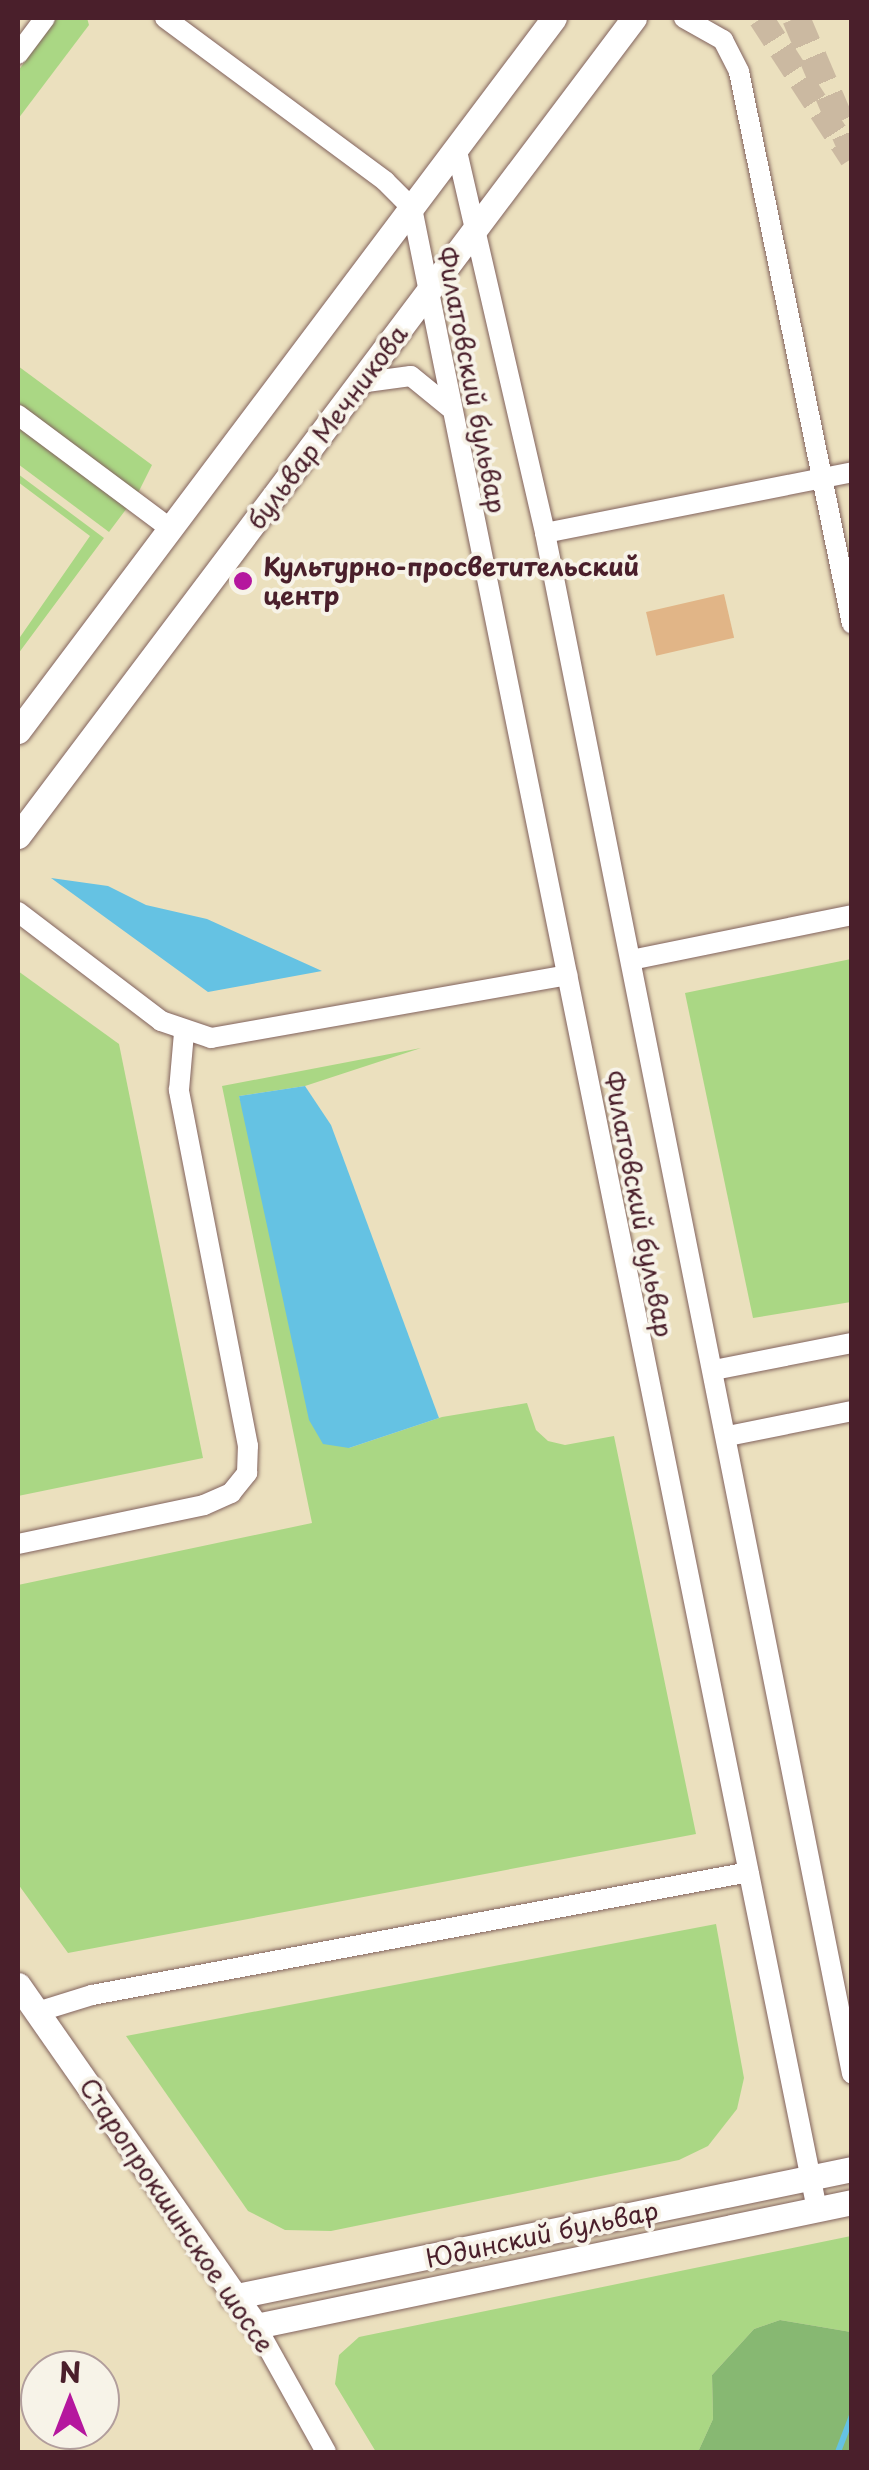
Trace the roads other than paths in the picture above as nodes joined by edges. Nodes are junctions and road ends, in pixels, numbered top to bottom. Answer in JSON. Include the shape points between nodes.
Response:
{"nodes":[{"id":1,"x":45,"y":18,"type":"edge"},
{"id":2,"x":165,"y":18,"type":"edge"},
{"id":3,"x":554,"y":18,"type":"edge"},
{"id":4,"x":684,"y":18,"type":"edge"},
{"id":5,"x":637,"y":20,"type":"edge"},
{"id":6,"x":18,"y":54,"type":"edge"},
{"id":7,"x":456,"y":147,"type":"junction"},
{"id":8,"x":412,"y":208,"type":"junction"},
{"id":9,"x":474,"y":235,"type":"junction"},
{"id":10,"x":429,"y":294,"type":"junction"},
{"id":11,"x":359,"y":384,"type":"junction"},
{"id":12,"x":453,"y":412,"type":"junction"},
{"id":13,"x":18,"y":415,"type":"edge"},
{"id":14,"x":852,"y":472,"type":"edge"},
{"id":15,"x":822,"y":478,"type":"junction"},
{"id":16,"x":171,"y":529,"type":"junction"},
{"id":17,"x":545,"y":533,"type":"junction"},
{"id":18,"x":852,"y":624,"type":"edge"},
{"id":19,"x":18,"y":732,"type":"edge"},
{"id":20,"x":18,"y":836,"type":"edge"},
{"id":21,"x":18,"y":912,"type":"edge"},
{"id":22,"x":852,"y":915,"type":"edge"},
{"id":23,"x":631,"y":960,"type":"junction"},
{"id":24,"x":567,"y":975,"type":"junction"},
{"id":25,"x":184,"y":1033,"type":"junction"},
{"id":26,"x":852,"y":1343,"type":"edge"},
{"id":27,"x":714,"y":1370,"type":"junction"},
{"id":28,"x":852,"y":1411,"type":"edge"},
{"id":29,"x":728,"y":1436,"type":"junction"},
{"id":30,"x":18,"y":1544,"type":"edge"},
{"id":31,"x":749,"y":1872,"type":"junction"},
{"id":32,"x":18,"y":1984,"type":"edge"},
{"id":33,"x":37,"y":2012,"type":"junction"},
{"id":34,"x":852,"y":2074,"type":"edge"},
{"id":35,"x":852,"y":2169,"type":"edge"},
{"id":36,"x":811,"y":2178,"type":"junction"},
{"id":37,"x":852,"y":2202,"type":"edge"},
{"id":38,"x":817,"y":2209,"type":"junction"},
{"id":39,"x":232,"y":2298,"type":"junction"},
{"id":40,"x":256,"y":2326,"type":"junction"},
{"id":41,"x":326,"y":2452,"type":"edge"}],
"edges":[{"from":1,"to":6,"type":"street"},
{"from":2,"to":8,"type":"street"},
{"from":3,"to":7,"type":"street"},
{"from":4,"to":15,"type":"street","via":[[723,40],[740,72]]},
{"from":5,"to":9,"type":"street","name":"бульвар Мечникова"},
{"from":7,"to":8,"type":"street"},
{"from":7,"to":9,"type":"street","name":"Филатовский бульвар"},
{"from":8,"to":10,"type":"street","name":"Филатовский бульвар"},
{"from":8,"to":16,"type":"street"},
{"from":9,"to":10,"type":"street","name":"бульвар Мечникова"},
{"from":9,"to":17,"type":"street","name":"Филатовский бульвар"},
{"from":10,"to":11,"type":"street","name":"бульвар Мечникова"},
{"from":10,"to":12,"type":"street","name":"Филатовский бульвар"},
{"from":11,"to":12,"type":"street","via":[[411,376]]},
{"from":11,"to":20,"type":"street","name":"бульвар Мечникова"},
{"from":12,"to":24,"type":"street","name":"Филатовский бульвар"},
{"from":13,"to":16,"type":"street"},
{"from":14,"to":15,"type":"street"},
{"from":15,"to":17,"type":"street"},
{"from":15,"to":18,"type":"street"},
{"from":16,"to":19,"type":"street"},
{"from":17,"to":23,"type":"street","name":"Филатовский бульвар"},
{"from":21,"to":25,"type":"street"},
{"from":22,"to":23,"type":"street"},
{"from":23,"to":27,"type":"street","name":"Филатовский бульвар"},
{"from":24,"to":25,"type":"street","via":[[221,1038]]},
{"from":24,"to":31,"type":"street","name":"Филатовский бульвар"},
{"from":25,"to":30,"type":"street","via":[[179,1090],[248,1446],[247,1472],[231,1493],[204,1505]]},
{"from":26,"to":27,"type":"street"},
{"from":27,"to":29,"type":"street","name":"Филатовский бульвар"},
{"from":28,"to":29,"type":"street"},
{"from":29,"to":34,"type":"street","name":"Филатовский бульвар"},
{"from":31,"to":33,"type":"street","via":[[92,1995]]},
{"from":31,"to":36,"type":"street","name":"Филатовский бульвар"},
{"from":32,"to":33,"type":"street","name":"Старопрокшинское шоссе"},
{"from":33,"to":39,"type":"street","name":"Старопрокшинское шоссе"},
{"from":35,"to":36,"type":"street","name":"Юдинский бульвар"},
{"from":36,"to":38,"type":"street","name":"Филатовский бульвар"},
{"from":36,"to":39,"type":"street","name":"Юдинский бульвар"},
{"from":37,"to":38,"type":"street","name":"Юдинский бульвар"},
{"from":38,"to":40,"type":"street","name":"Юдинский бульвар"},
{"from":39,"to":40,"type":"street","name":"Старопрокшинское шоссе"},
{"from":40,"to":41,"type":"street","name":"Старопрокшинское шоссе"}]}
